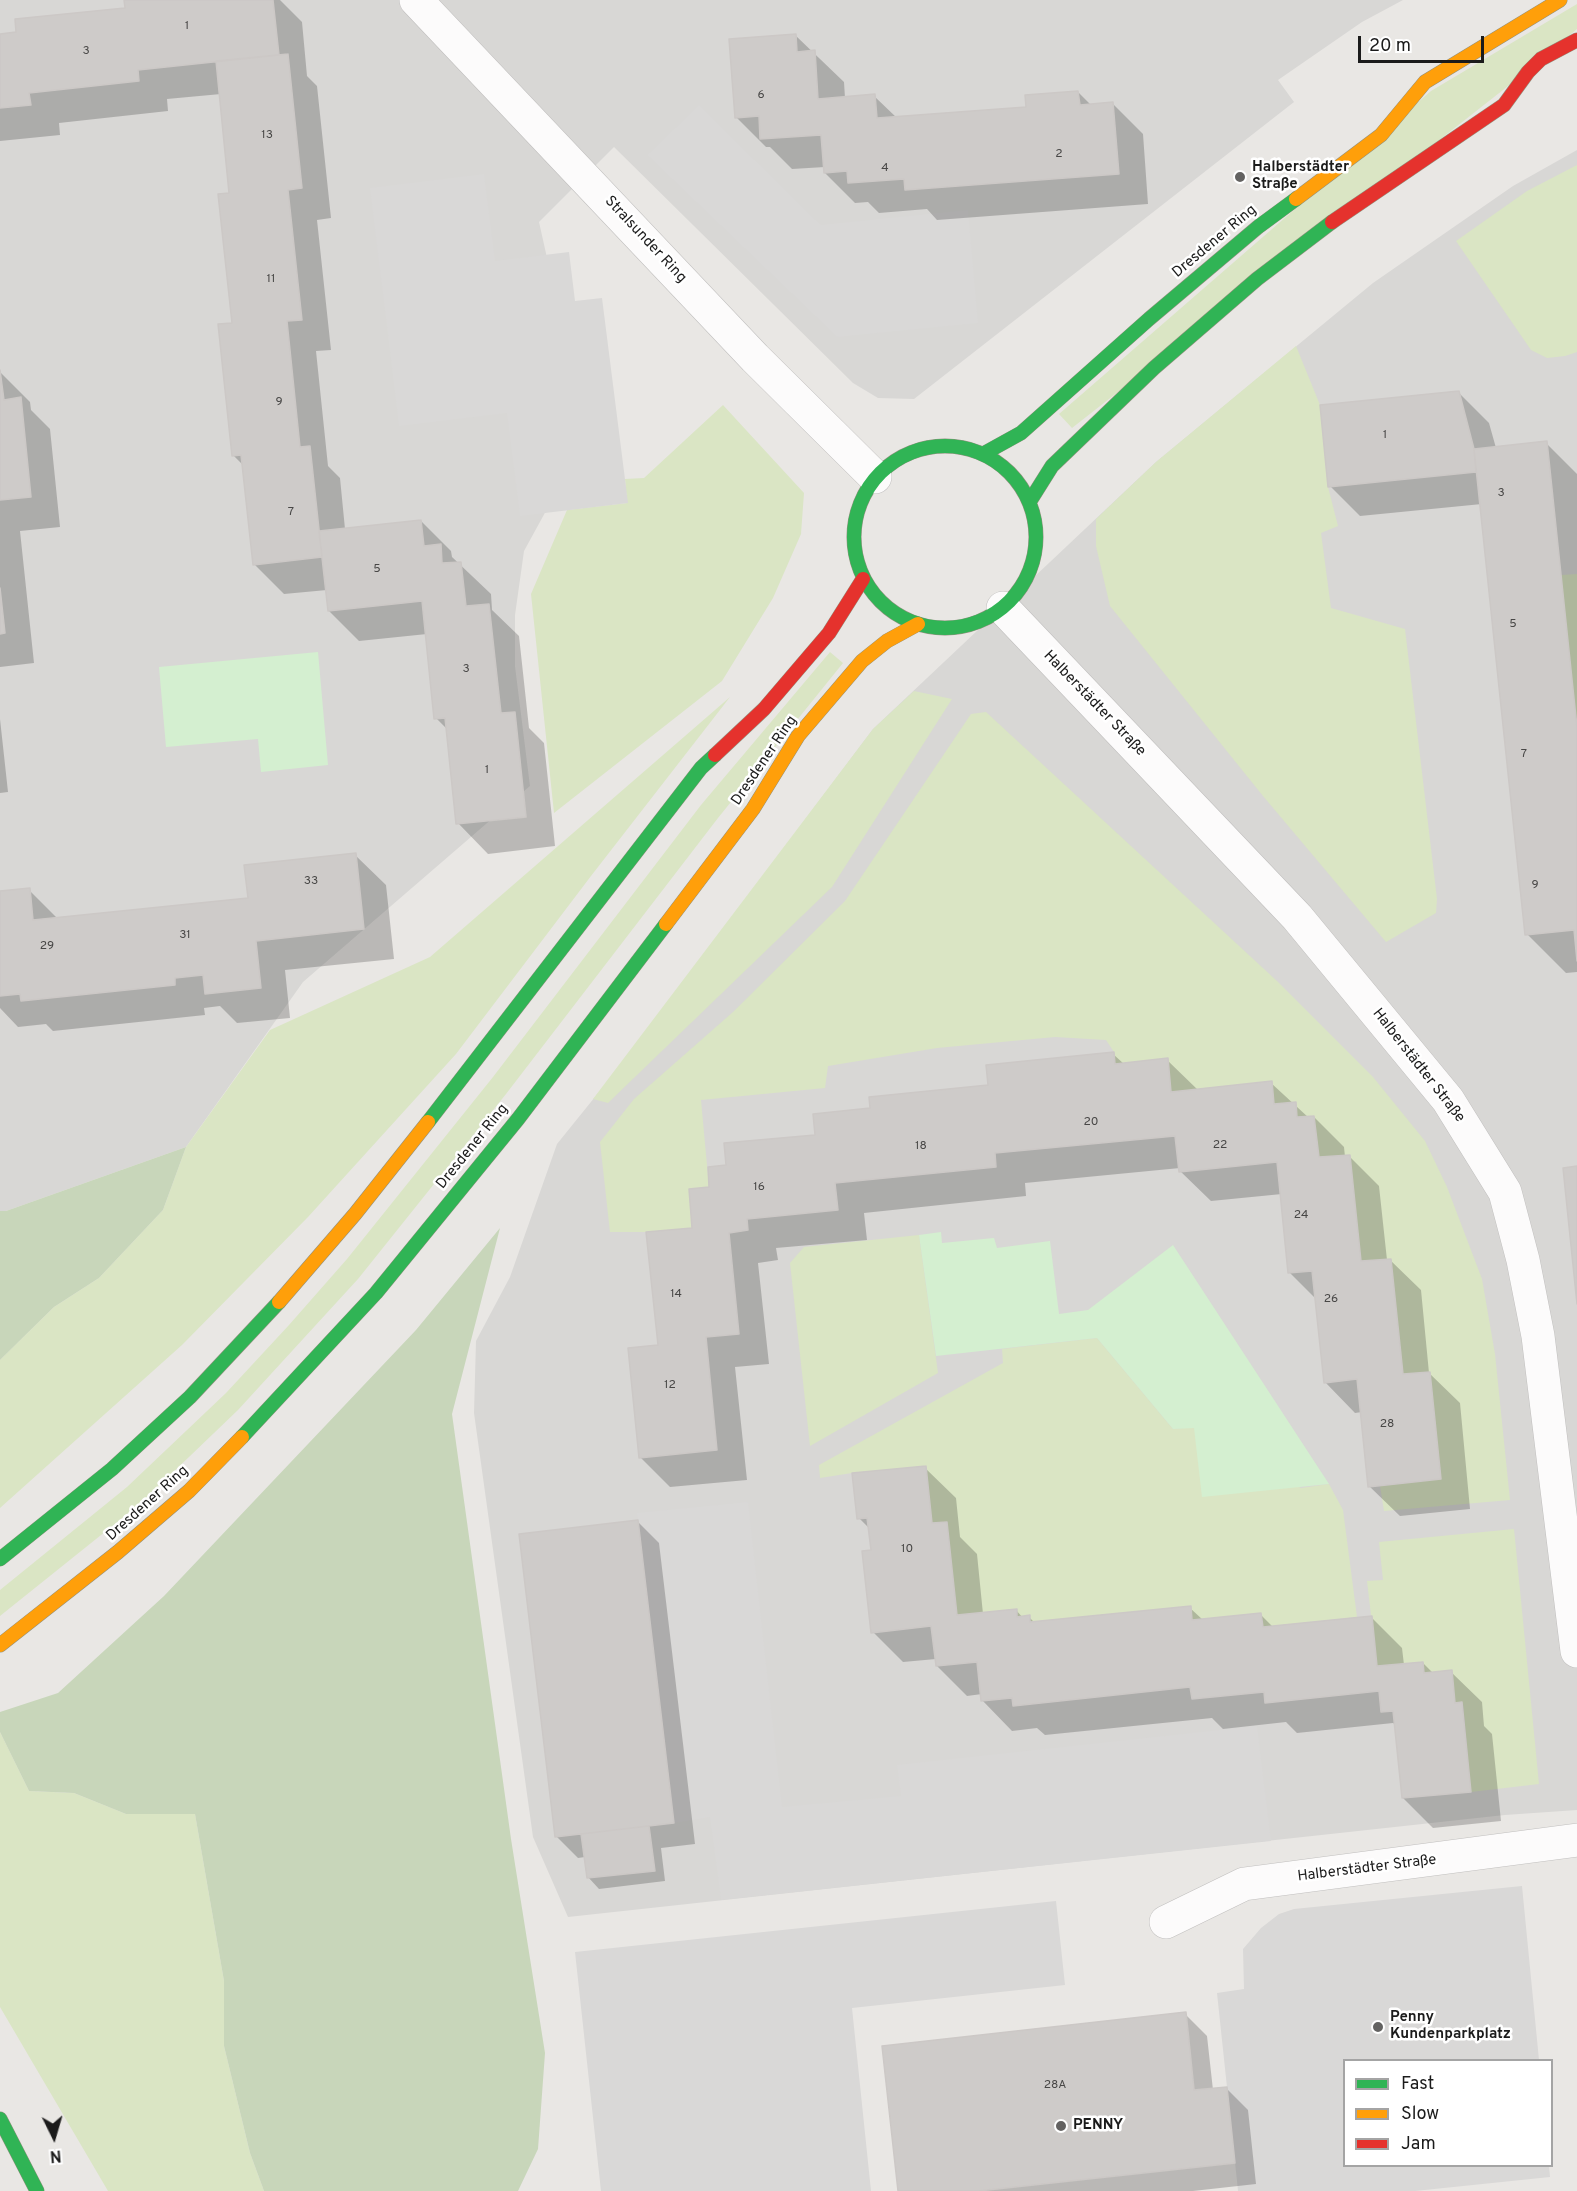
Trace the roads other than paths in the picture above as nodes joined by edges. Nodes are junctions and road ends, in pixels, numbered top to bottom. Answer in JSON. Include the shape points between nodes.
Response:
{"nodes":[{"id":1,"x":416,"y":0,"type":"edge"},
{"id":2,"x":1560,"y":0,"type":"edge"},
{"id":3,"x":1577,"y":40,"type":"edge"},
{"id":4,"x":983,"y":454,"type":"junction"},
{"id":5,"x":875,"y":477,"type":"junction"},
{"id":6,"x":1030,"y":501,"type":"junction"},
{"id":7,"x":863,"y":579,"type":"junction"},
{"id":8,"x":1003,"y":608,"type":"junction"},
{"id":9,"x":918,"y":624,"type":"junction"},
{"id":10,"x":0,"y":1559,"type":"edge"},
{"id":11,"x":13,"y":1635,"type":"junction"},
{"id":12,"x":0,"y":1645,"type":"edge"},
{"id":13,"x":1577,"y":1651,"type":"edge"},
{"id":14,"x":0,"y":1656,"type":"edge"},
{"id":15,"x":1577,"y":1840,"type":"edge"},
{"id":16,"x":1166,"y":1922,"type":"dead end"},
{"id":17,"x":0,"y":2119,"type":"edge"},
{"id":18,"x":37,"y":2191,"type":"edge"}],
"edges":[{"from":1,"to":5,"type":"street","name":"Stralsunder Ring","via":[[755,358]]},
{"from":2,"to":4,"type":"street","name":"Dresdener Ring","via":[[1425,82],[1381,135],[1258,227],[1021,433]]},
{"from":3,"to":6,"type":"street","via":[[1541,59],[1504,105],[1350,208],[1257,279],[1070,447],[1052,466]]},
{"from":4,"to":5,"type":"street","via":[[955,446],[925,447],[898,458]]},
{"from":4,"to":6,"type":"street","via":[[1018,481]]},
{"from":5,"to":7,"type":"street","via":[[861,500],[854,526],[855,553]]},
{"from":6,"to":8,"type":"street","via":[[1036,524],[1036,548],[1019,591]]},
{"from":7,"to":9,"type":"street","via":[[896,614]]},
{"from":7,"to":10,"type":"street","name":"Dresdener Ring","via":[[829,633],[764,709],[701,768],[475,1063],[272,1311],[190,1397],[112,1469]]},
{"from":8,"to":9,"type":"street","via":[[962,627],[940,629]]},
{"from":8,"to":13,"type":"street","name":"Halberstädter Straße","via":[[1297,917],[1448,1100],[1505,1192],[1538,1336]]},
{"from":9,"to":11,"type":"street","name":"Dresdener Ring","via":[[862,661],[798,736],[753,809],[518,1119],[376,1293],[189,1491]]},
{"from":11,"to":12,"type":"street","name":"Dresdener Ring"},
{"from":11,"to":14,"type":"street"},
{"from":15,"to":16,"type":"street","name":"Halberstädter Straße","via":[[1244,1884]]},
{"from":17,"to":18,"type":"street"}]}
